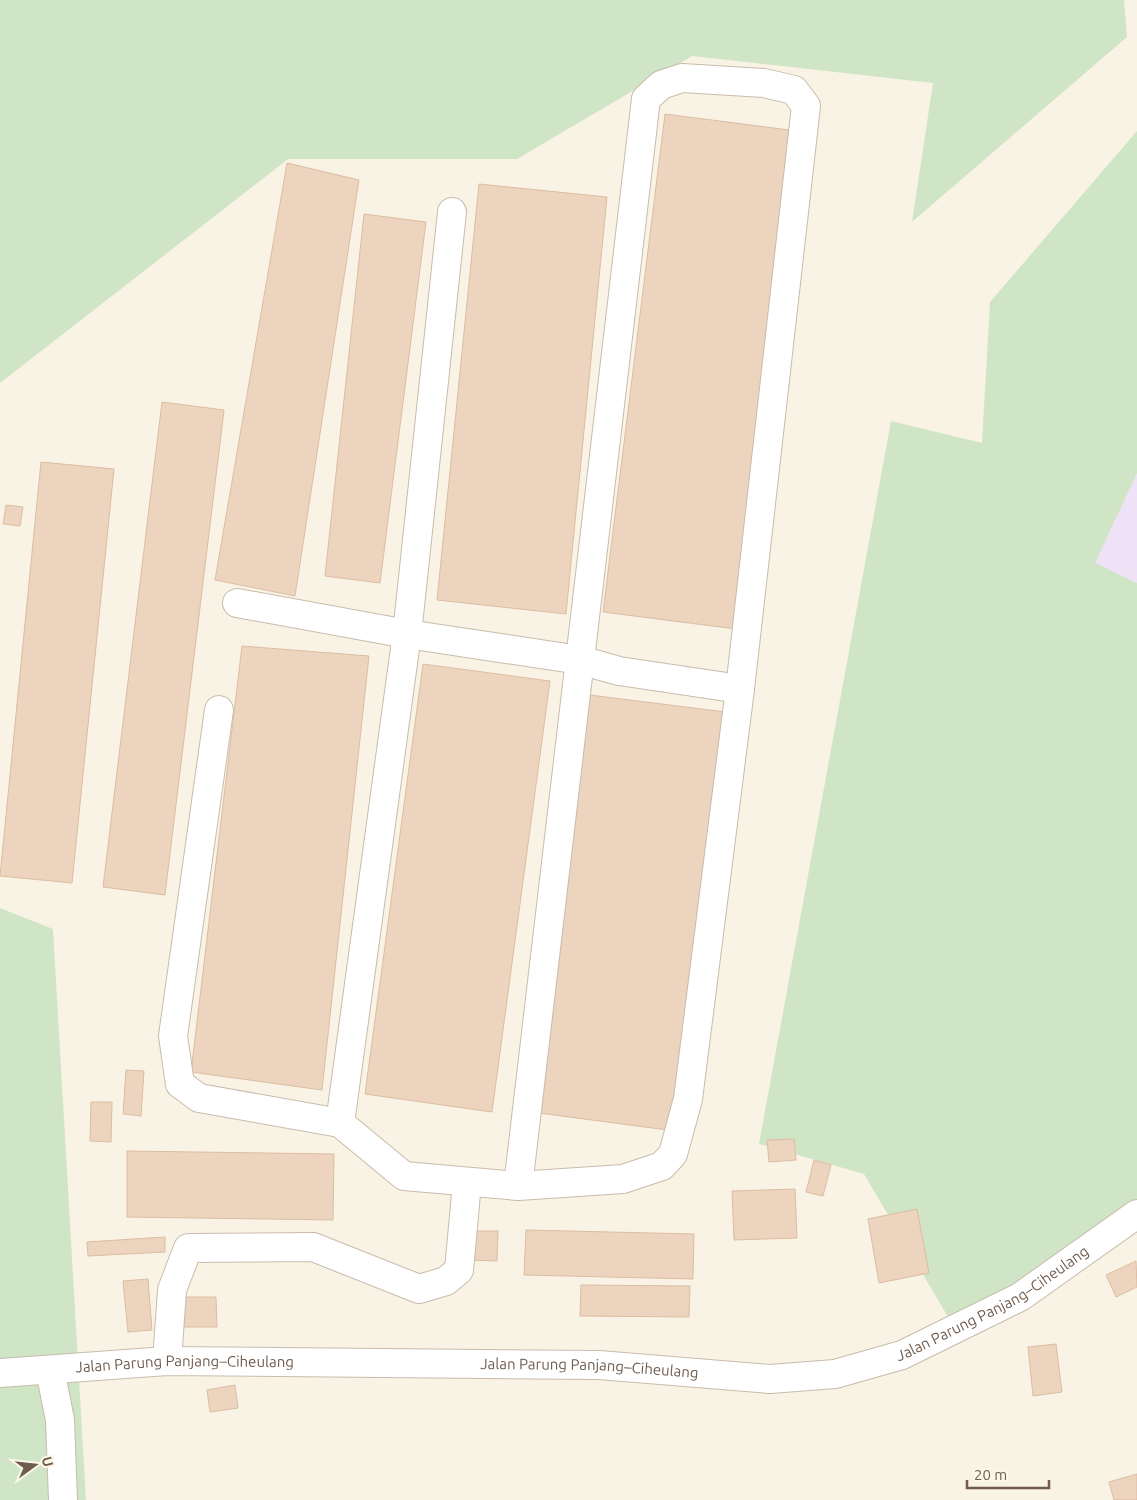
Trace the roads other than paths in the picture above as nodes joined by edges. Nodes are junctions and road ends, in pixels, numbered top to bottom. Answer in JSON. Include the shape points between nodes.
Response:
{"nodes":[{"id":1,"x":452,"y":212,"type":"dead end"},
{"id":2,"x":237,"y":603,"type":"dead end"},
{"id":3,"x":406,"y":634,"type":"junction"},
{"id":4,"x":580,"y":660,"type":"junction"},
{"id":5,"x":740,"y":689,"type":"junction"},
{"id":6,"x":219,"y":710,"type":"dead end"},
{"id":7,"x":340,"y":1123,"type":"junction"},
{"id":8,"x":467,"y":1183,"type":"junction"},
{"id":9,"x":518,"y":1186,"type":"junction"},
{"id":10,"x":1137,"y":1214,"type":"edge"},
{"id":11,"x":167,"y":1361,"type":"junction"},
{"id":12,"x":50,"y":1370,"type":"junction"},
{"id":13,"x":0,"y":1372,"type":"edge"},
{"id":14,"x":63,"y":1500,"type":"edge"}],
"edges":[{"from":1,"to":3,"type":"street"},
{"from":2,"to":3,"type":"street"},
{"from":3,"to":4,"type":"street"},
{"from":3,"to":7,"type":"street"},
{"from":4,"to":5,"type":"street","via":[[618,671]]},
{"from":4,"to":5,"type":"street","via":[[646,99],[661,86],[682,78],[764,83],[794,90],[806,106]]},
{"from":4,"to":9,"type":"street"},
{"from":5,"to":9,"type":"street","via":[[688,1098],[673,1154],[662,1166],[623,1179]]},
{"from":6,"to":7,"type":"street","via":[[173,1036],[180,1084],[199,1098]]},
{"from":7,"to":8,"type":"street","via":[[404,1176]]},
{"from":8,"to":9,"type":"street"},
{"from":8,"to":11,"type":"street","via":[[459,1270],[446,1281],[419,1289],[313,1247],[188,1248],[172,1290]]},
{"from":10,"to":11,"type":"street","name":"Jalan Parung Panjang–Ciheulang","via":[[1020,1297],[902,1356],[835,1374],[770,1379],[599,1365]]},
{"from":11,"to":12,"type":"street","name":"Jalan Parung Panjang–Ciheulang"},
{"from":12,"to":13,"type":"street","name":"Jalan Parung Panjang–Ciheulang"},
{"from":12,"to":14,"type":"street","via":[[60,1420]]}]}
